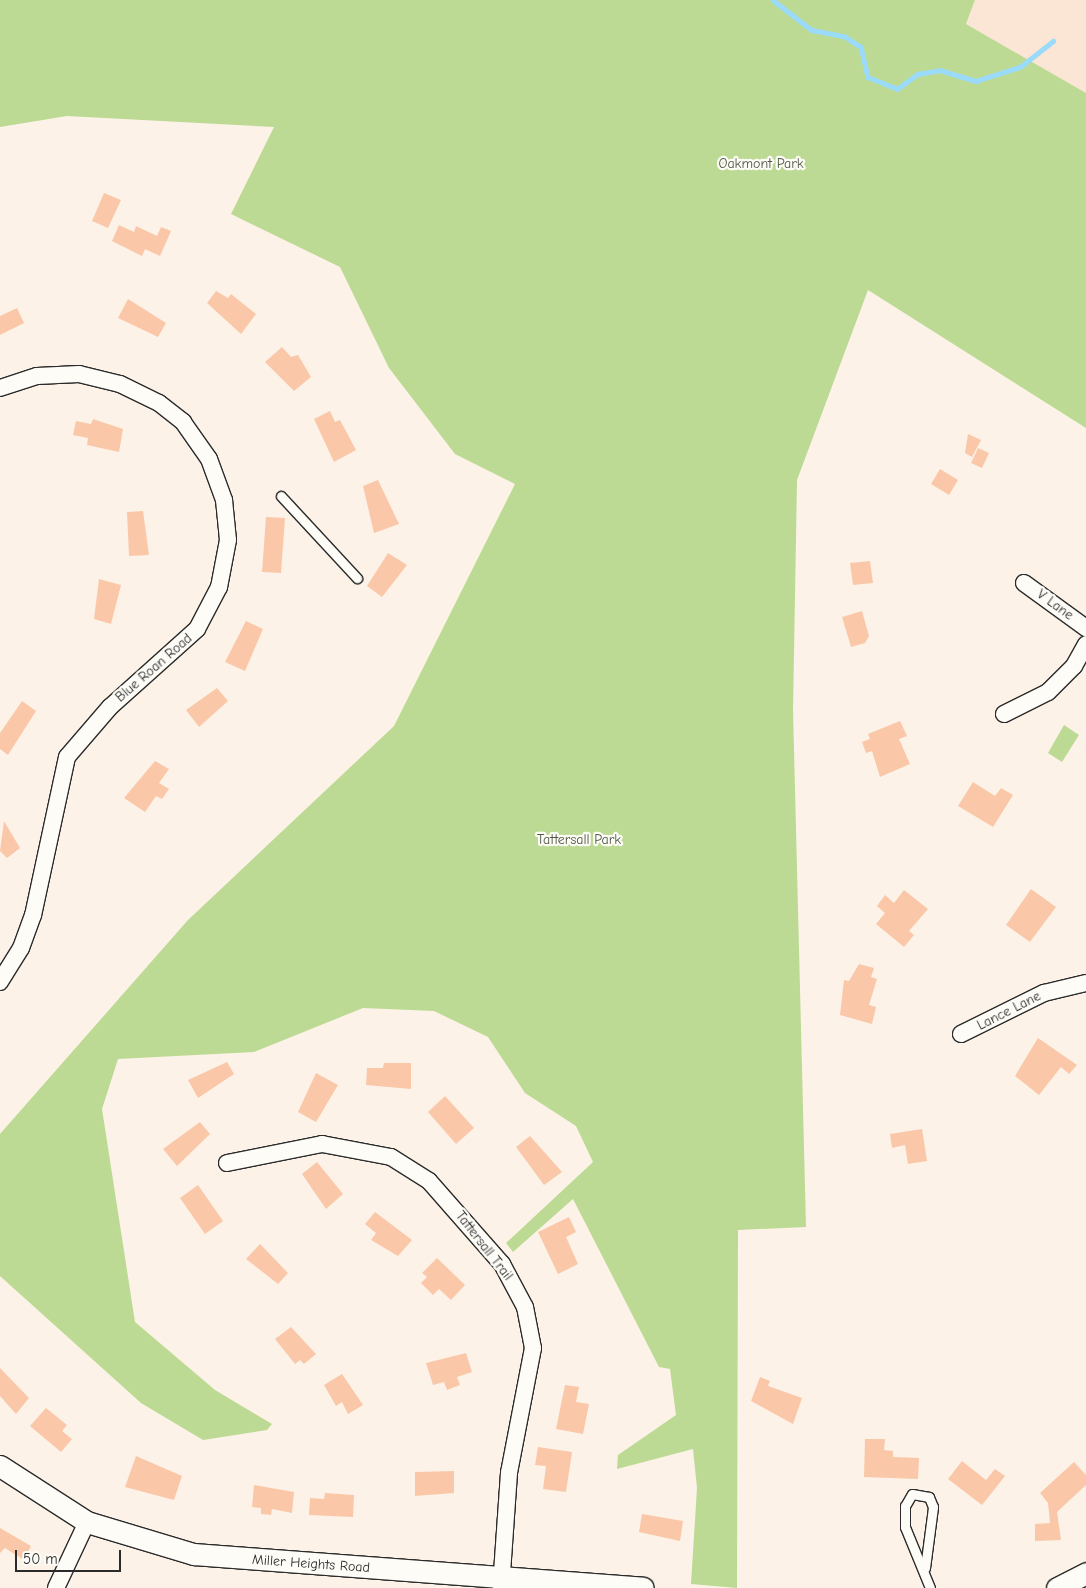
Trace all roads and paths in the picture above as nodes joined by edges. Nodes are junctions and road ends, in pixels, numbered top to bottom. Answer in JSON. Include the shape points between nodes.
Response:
{"nodes":[{"id":1,"x":0,"y":388,"type":"edge"},
{"id":2,"x":281,"y":496,"type":"dead end"},
{"id":3,"x":358,"y":578,"type":"dead end"},
{"id":4,"x":1024,"y":583,"type":"dead end"},
{"id":5,"x":1086,"y":628,"type":"edge"},
{"id":6,"x":1086,"y":644,"type":"edge"},
{"id":7,"x":1004,"y":714,"type":"dead end"},
{"id":8,"x":0,"y":982,"type":"edge"},
{"id":9,"x":1086,"y":983,"type":"edge"},
{"id":10,"x":961,"y":1034,"type":"dead end"},
{"id":11,"x":227,"y":1163,"type":"dead end"},
{"id":12,"x":0,"y":1466,"type":"edge"},
{"id":13,"x":87,"y":1522,"type":"junction"},
{"id":14,"x":925,"y":1568,"type":"junction"},
{"id":15,"x":1086,"y":1573,"type":"edge"},
{"id":16,"x":502,"y":1582,"type":"edge"},
{"id":17,"x":56,"y":1588,"type":"edge"},
{"id":18,"x":643,"y":1588,"type":"edge"},
{"id":19,"x":930,"y":1588,"type":"edge"},
{"id":20,"x":1056,"y":1588,"type":"edge"}],
"edges":[{"from":1,"to":8,"type":"street","name":"Blue Roan Road","via":[[37,376],[79,374],[120,384],[159,403],[183,422],[209,459],[224,500],[228,540],[219,587],[197,629],[110,707],[67,757],[33,915],[21,948]]},
{"from":2,"to":3,"type":"lane"},
{"from":4,"to":5,"type":"street","name":"V Lane"},
{"from":6,"to":7,"type":"street","via":[[1074,666],[1048,692]]},
{"from":9,"to":10,"type":"street","name":"Lance Lane","via":[[1044,993]]},
{"from":11,"to":16,"type":"street","name":"Tattersall Trail","via":[[322,1144],[391,1157],[429,1181],[502,1264],[525,1307],[533,1348],[509,1473]]},
{"from":12,"to":13,"type":"street","name":"Miller Heights Road"},
{"from":13,"to":16,"type":"street","name":"Miller Heights Road","via":[[154,1546],[222,1558]]},
{"from":13,"to":17,"type":"street"},
{"from":14,"to":14,"type":"lane","via":[[933,1507],[928,1497],[912,1494],[905,1506],[905,1527]]},
{"from":14,"to":19,"type":"lane"},
{"from":15,"to":20,"type":"street"},
{"from":16,"to":18,"type":"street","name":"Miller Heights Road"}]}
